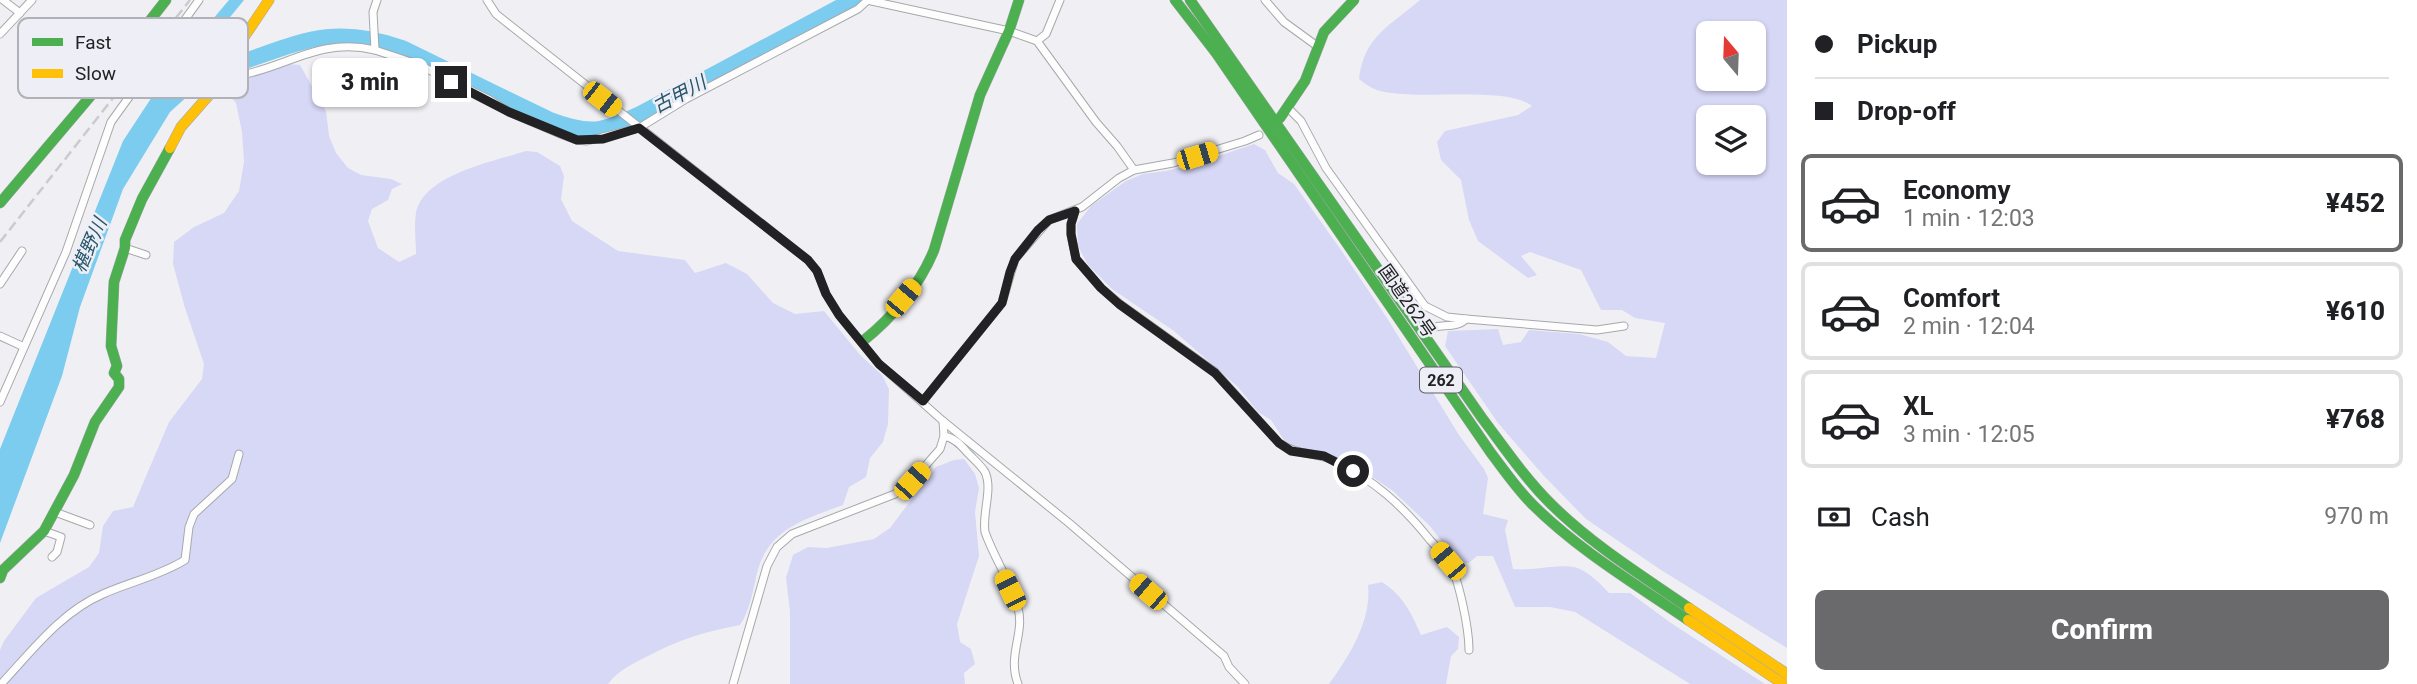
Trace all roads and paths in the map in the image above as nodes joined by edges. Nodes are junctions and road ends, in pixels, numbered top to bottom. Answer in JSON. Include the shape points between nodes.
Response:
{"nodes":[{"id":1,"x":3,"y":0,"type":"edge"},
{"id":2,"x":32,"y":0,"type":"edge"},
{"id":3,"x":166,"y":0,"type":"edge"},
{"id":4,"x":199,"y":0,"type":"edge"},
{"id":5,"x":269,"y":0,"type":"edge"},
{"id":6,"x":377,"y":0,"type":"edge"},
{"id":7,"x":487,"y":0,"type":"edge"},
{"id":8,"x":867,"y":0,"type":"edge"},
{"id":9,"x":1019,"y":0,"type":"edge"},
{"id":10,"x":1060,"y":0,"type":"edge"},
{"id":11,"x":1175,"y":0,"type":"edge"},
{"id":12,"x":1190,"y":0,"type":"edge"},
{"id":13,"x":1265,"y":0,"type":"edge"},
{"id":14,"x":1354,"y":0,"type":"edge"},
{"id":15,"x":20,"y":13,"type":"junction"},
{"id":16,"x":152,"y":18,"type":"edge"},
{"id":17,"x":186,"y":18,"type":"edge"},
{"id":18,"x":248,"y":30,"type":"edge"},
{"id":19,"x":1009,"y":31,"type":"junction"},
{"id":20,"x":0,"y":34,"type":"edge"},
{"id":21,"x":1037,"y":41,"type":"junction"},
{"id":22,"x":1317,"y":46,"type":"junction"},
{"id":23,"x":374,"y":48,"type":"junction"},
{"id":24,"x":248,"y":71,"type":"edge"},
{"id":25,"x":89,"y":98,"type":"edge"},
{"id":26,"x":128,"y":98,"type":"edge"},
{"id":27,"x":206,"y":98,"type":"edge"},
{"id":28,"x":1289,"y":108,"type":"junction"},
{"id":29,"x":1280,"y":118,"type":"dead end"},
{"id":30,"x":639,"y":127,"type":"junction"},
{"id":31,"x":1259,"y":135,"type":"dead end"},
{"id":32,"x":1134,"y":170,"type":"junction"},
{"id":33,"x":0,"y":203,"type":"edge"},
{"id":34,"x":1075,"y":211,"type":"junction"},
{"id":35,"x":125,"y":248,"type":"junction"},
{"id":36,"x":22,"y":251,"type":"dead end"},
{"id":37,"x":146,"y":255,"type":"dead end"},
{"id":38,"x":0,"y":284,"type":"edge"},
{"id":39,"x":1466,"y":319,"type":"junction"},
{"id":40,"x":1624,"y":326,"type":"dead end"},
{"id":41,"x":1422,"y":331,"type":"junction"},
{"id":42,"x":0,"y":336,"type":"edge"},
{"id":43,"x":1412,"y":337,"type":"junction"},
{"id":44,"x":863,"y":341,"type":"junction"},
{"id":45,"x":24,"y":347,"type":"junction"},
{"id":46,"x":1,"y":399,"type":"edge"},
{"id":47,"x":923,"y":401,"type":"junction"},
{"id":48,"x":943,"y":421,"type":"junction"},
{"id":49,"x":944,"y":436,"type":"junction"},
{"id":50,"x":239,"y":454,"type":"dead end"},
{"id":51,"x":55,"y":512,"type":"junction"},
{"id":52,"x":90,"y":525,"type":"dead end"},
{"id":53,"x":44,"y":531,"type":"junction"},
{"id":54,"x":58,"y":555,"type":"dead end"},
{"id":55,"x":0,"y":578,"type":"edge"},
{"id":56,"x":1469,"y":650,"type":"dead end"},
{"id":57,"x":1787,"y":674,"type":"edge"},
{"id":58,"x":1,"y":684,"type":"edge"},
{"id":59,"x":733,"y":684,"type":"edge"},
{"id":60,"x":1018,"y":684,"type":"edge"},
{"id":61,"x":1245,"y":684,"type":"edge"},
{"id":62,"x":1783,"y":684,"type":"edge"}],
"edges":[{"from":1,"to":15,"type":"street"},
{"from":2,"to":15,"type":"street"},
{"from":3,"to":16,"type":"main road"},
{"from":4,"to":17,"type":"street"},
{"from":5,"to":18,"type":"main road"},
{"from":6,"to":23,"type":"street"},
{"from":7,"to":30,"type":"street","via":[[506,22]]},
{"from":8,"to":19,"type":"street"},
{"from":8,"to":30,"type":"street"},
{"from":9,"to":19,"type":"main road"},
{"from":10,"to":21,"type":"street","via":[[1046,34]]},
{"from":11,"to":43,"type":"main road","name":"国道262号","number":"262"},
{"from":12,"to":41,"type":"main road","name":"国道262号","number":"262"},
{"from":13,"to":22,"type":"street","via":[[1284,22]]},
{"from":14,"to":22,"type":"main road"},
{"from":15,"to":20,"type":"street"},
{"from":19,"to":21,"type":"street"},
{"from":19,"to":44,"type":"main road","via":[[980,95],[926,270],[881,327]]},
{"from":21,"to":32,"type":"street"},
{"from":22,"to":28,"type":"main road"},
{"from":23,"to":24,"type":"street","via":[[327,48]]},
{"from":23,"to":30,"type":"street","via":[[577,140],[603,139]]},
{"from":25,"to":33,"type":"main road"},
{"from":26,"to":45,"type":"street","via":[[111,122],[66,252]]},
{"from":27,"to":35,"type":"main road","via":[[181,127],[142,199]]},
{"from":28,"to":29,"type":"main road"},
{"from":28,"to":39,"type":"street","via":[[1425,306],[1447,317]]},
{"from":30,"to":44,"type":"street","via":[[808,260],[839,315]]},
{"from":31,"to":32,"type":"street","via":[[1173,163]]},
{"from":32,"to":34,"type":"street"},
{"from":34,"to":47,"type":"street","via":[[1049,220],[1038,230],[1015,259],[1002,303]]},
{"from":34,"to":56,"type":"street","via":[[1071,234],[1076,259],[1101,288],[1215,373],[1279,443],[1291,451],[1324,456],[1370,480],[1420,526],[1454,574]]},
{"from":35,"to":37,"type":"street"},
{"from":35,"to":51,"type":"main road","via":[[114,282],[111,334],[119,387],[95,422]]},
{"from":36,"to":38,"type":"street"},
{"from":39,"to":40,"type":"street","via":[[1597,330]]},
{"from":39,"to":41,"type":"street","via":[[1456,326],[1431,326]]},
{"from":41,"to":43,"type":"street"},
{"from":41,"to":57,"type":"main road","name":"国道262号","number":"262","via":[[1506,450],[1551,504],[1616,558]]},
{"from":42,"to":45,"type":"street"},
{"from":43,"to":62,"type":"main road","name":"国道262号","number":"262","via":[[1483,443],[1530,502],[1608,565]]},
{"from":44,"to":47,"type":"street","via":[[879,364]]},
{"from":45,"to":46,"type":"street"},
{"from":47,"to":48,"type":"street"},
{"from":48,"to":49,"type":"street"},
{"from":48,"to":61,"type":"street","via":[[1224,656]]},
{"from":49,"to":59,"type":"street","via":[[940,449],[895,494],[792,534],[777,547],[767,566]]},
{"from":49,"to":60,"type":"street","via":[[958,442],[986,476],[985,532],[1018,608],[1013,663]]},
{"from":50,"to":58,"type":"street","via":[[232,480],[194,513],[185,560],[102,594],[63,618]]},
{"from":51,"to":52,"type":"street"},
{"from":51,"to":53,"type":"main road"},
{"from":53,"to":54,"type":"street","via":[[61,537]]},
{"from":53,"to":55,"type":"main road"}]}
